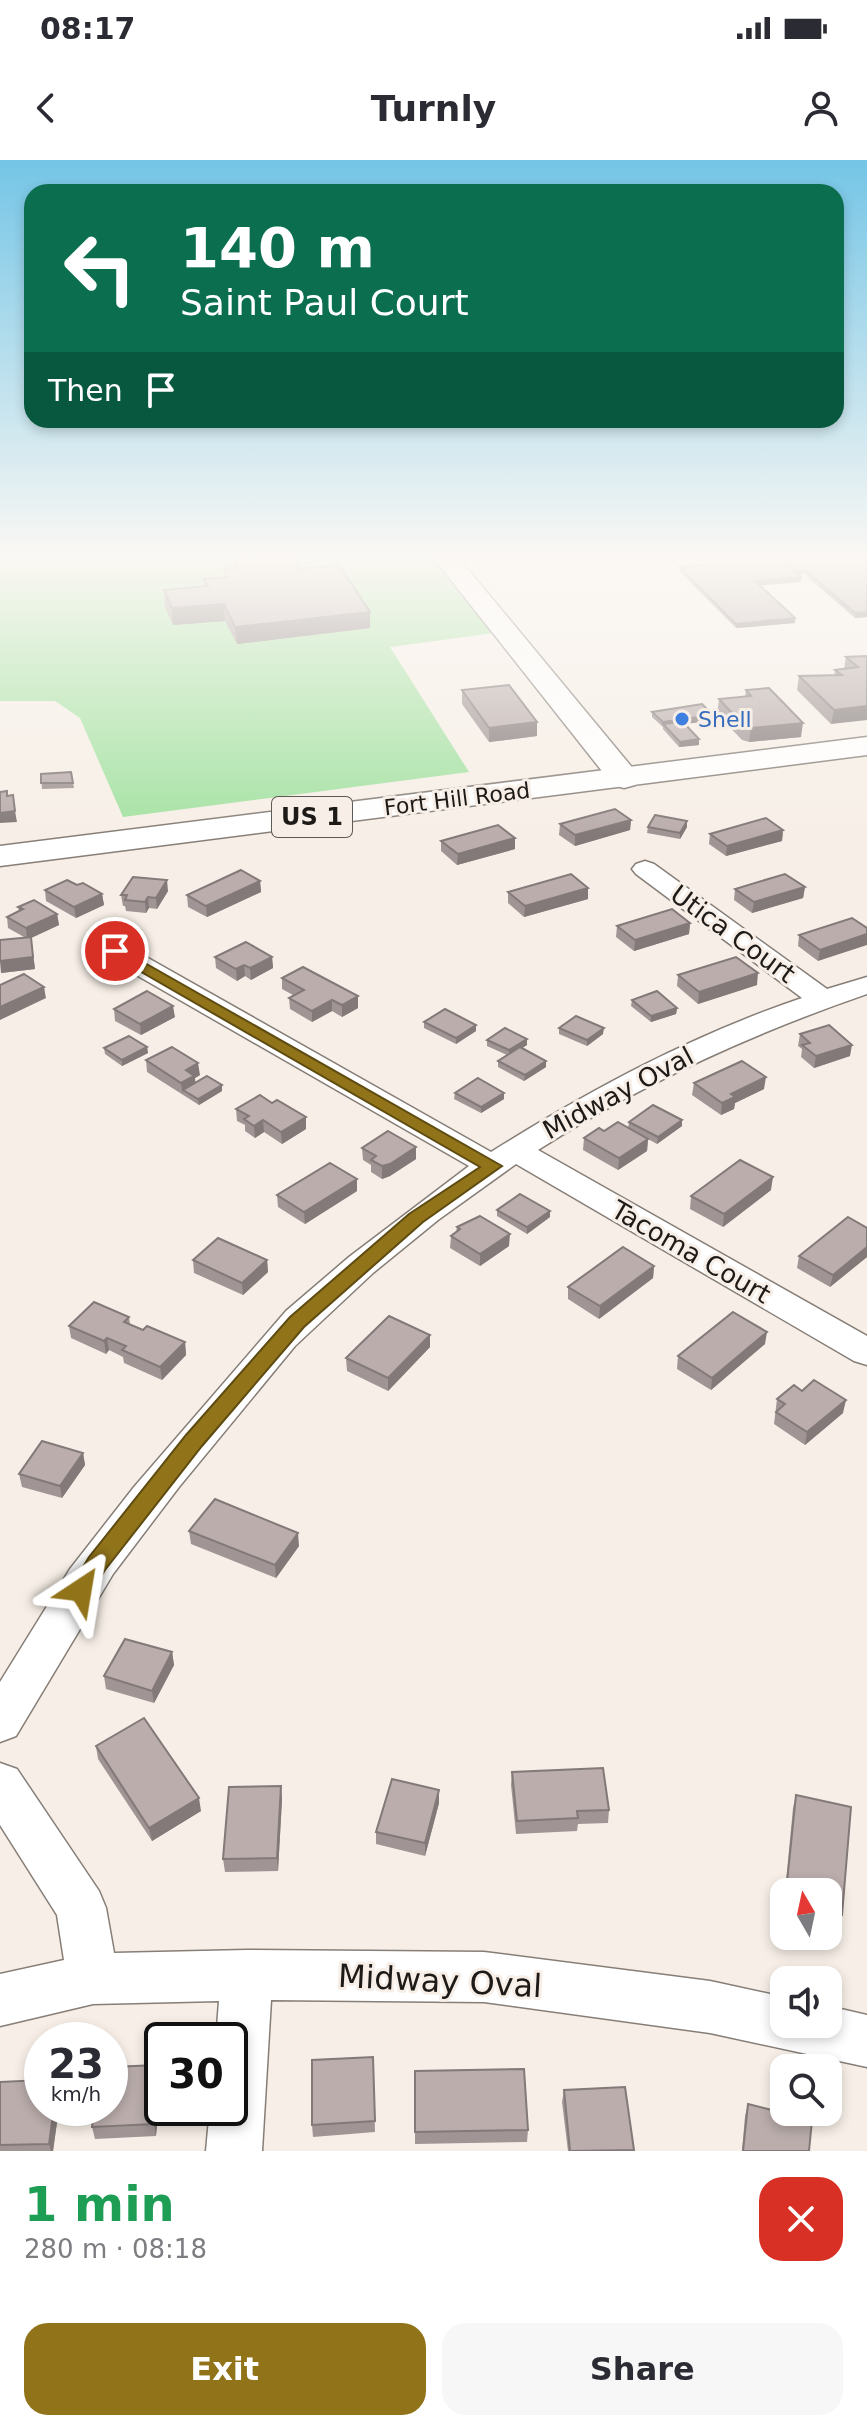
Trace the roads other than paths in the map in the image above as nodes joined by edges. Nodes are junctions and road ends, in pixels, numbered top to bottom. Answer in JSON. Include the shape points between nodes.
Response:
{"nodes":[{"id":1,"x":519,"y":649,"type":"edge"},
{"id":2,"x":867,"y":746,"type":"edge"},
{"id":3,"x":624,"y":778,"type":"junction"},
{"id":4,"x":0,"y":856,"type":"edge"},
{"id":5,"x":645,"y":869,"type":"dead end"},
{"id":6,"x":115,"y":951,"type":"dead end"},
{"id":7,"x":867,"y":985,"type":"edge"},
{"id":8,"x":822,"y":999,"type":"junction"},
{"id":9,"x":504,"y":1158,"type":"junction"},
{"id":10,"x":867,"y":1352,"type":"edge"},
{"id":11,"x":0,"y":1722,"type":"edge"},
{"id":12,"x":0,"y":1784,"type":"edge"},
{"id":13,"x":247,"y":1975,"type":"junction"},
{"id":14,"x":93,"y":1979,"type":"junction"},
{"id":15,"x":0,"y":2000,"type":"edge"},
{"id":16,"x":770,"y":2020,"type":"edge"},
{"id":17,"x":842,"y":2035,"type":"edge"},
{"id":18,"x":867,"y":2041,"type":"edge"},
{"id":19,"x":234,"y":2151,"type":"edge"}],
"edges":[{"from":1,"to":3,"type":"main road"},
{"from":2,"to":3,"type":"main road","name":"Fort Hill Road","number":"US 1"},
{"from":3,"to":4,"type":"main road","name":"Fort Hill Road","number":"US 1"},
{"from":5,"to":8,"type":"street","name":"Utica Court"},
{"from":6,"to":9,"type":"street","name":"Tacoma Court"},
{"from":7,"to":8,"type":"street","name":"Midway Oval"},
{"from":8,"to":9,"type":"street","name":"Midway Oval","via":[[657,1067],[572,1112]]},
{"from":9,"to":10,"type":"street","name":"Tacoma Court"},
{"from":9,"to":11,"type":"street","name":"Midway Oval","via":[[416,1218],[297,1322],[97,1564]]},
{"from":12,"to":14,"type":"street","via":[[81,1908]]},
{"from":13,"to":14,"type":"street","name":"Midway Oval"},
{"from":13,"to":16,"type":"street","name":"Midway Oval","via":[[484,1977]]},
{"from":13,"to":19,"type":"street"},
{"from":14,"to":15,"type":"street","name":"Midway Oval"},
{"from":17,"to":18,"type":"street"}]}
